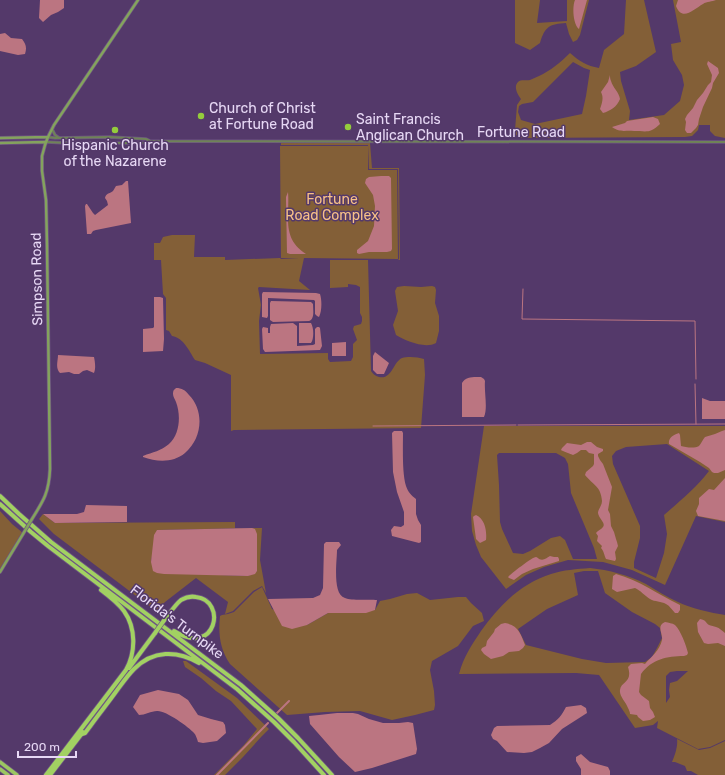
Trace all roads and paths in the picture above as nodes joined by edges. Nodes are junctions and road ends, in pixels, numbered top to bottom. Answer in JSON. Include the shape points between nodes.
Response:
{"nodes":[{"id":1,"x":138,"y":0,"type":"edge"},
{"id":2,"x":52,"y":129,"type":"junction"},
{"id":3,"x":48,"y":137,"type":"junction"},
{"id":4,"x":0,"y":138,"type":"edge"},
{"id":5,"x":60,"y":138,"type":"junction"},
{"id":6,"x":150,"y":141,"type":"junction"},
{"id":7,"x":46,"y":142,"type":"junction"},
{"id":8,"x":725,"y":142,"type":"edge"},
{"id":9,"x":0,"y":143,"type":"edge"},
{"id":10,"x":0,"y":496,"type":"edge"},
{"id":11,"x":0,"y":504,"type":"edge"},
{"id":12,"x":80,"y":571,"type":"junction"},
{"id":13,"x":0,"y":572,"type":"edge"},
{"id":14,"x":150,"y":616,"type":"junction"},
{"id":15,"x":237,"y":689,"type":"junction"},
{"id":16,"x":82,"y":734,"type":"junction"},
{"id":17,"x":0,"y":762,"type":"edge"},
{"id":18,"x":0,"y":769,"type":"edge"},
{"id":19,"x":8,"y":775,"type":"edge"},
{"id":20,"x":17,"y":775,"type":"edge"},
{"id":21,"x":46,"y":775,"type":"edge"},
{"id":22,"x":50,"y":775,"type":"edge"},
{"id":23,"x":324,"y":775,"type":"edge"},
{"id":24,"x":332,"y":775,"type":"edge"}],
"edges":[{"from":1,"to":2,"type":"main road","name":"Simpson Road"},
{"from":2,"to":3,"type":"main road","name":"Simpson Road"},
{"from":2,"to":5,"type":"street"},
{"from":3,"to":4,"type":"main road","name":"Fortune Road"},
{"from":3,"to":5,"type":"street","name":"Fortune Road"},
{"from":3,"to":7,"type":"main road","name":"Simpson Road"},
{"from":5,"to":6,"type":"street","name":"Fortune Road","via":[[119,137]]},
{"from":6,"to":7,"type":"street","name":"Fortune Road","via":[[68,144]]},
{"from":6,"to":8,"type":"street","name":"Fortune Road"},
{"from":7,"to":9,"type":"main road","name":"Fortune Road"},
{"from":7,"to":13,"type":"main road","name":"Simpson Road","bridge":true,"via":[[42,156],[42,171],[46,200],[50,480],[45,498]]},
{"from":10,"to":14,"type":"highway","name":"Florida's Turnpike","via":[[51,542]]},
{"from":11,"to":12,"type":"highway","name":"Florida's Turnpike","via":[[36,537]]},
{"from":12,"to":15,"type":"highway","name":"Florida's Turnpike"},
{"from":12,"to":21,"type":"highway","via":[[119,605],[127,616],[132,634],[132,654],[126,670]]},
{"from":14,"to":16,"type":"highway","bridge":true,"via":[[183,636],[194,639],[208,632],[214,618],[212,607],[204,599],[192,596],[181,601],[165,619],[155,633]]},
{"from":14,"to":24,"type":"highway","name":"Florida's Turnpike","via":[[241,685],[278,718]]},
{"from":15,"to":16,"type":"highway","via":[[186,656],[155,656],[140,663],[128,675]]},
{"from":15,"to":23,"type":"highway","name":"Florida's Turnpike","via":[[274,722]]},
{"from":16,"to":22,"type":"highway"},
{"from":17,"to":20,"type":"highway"},
{"from":18,"to":19,"type":"highway"}]}
